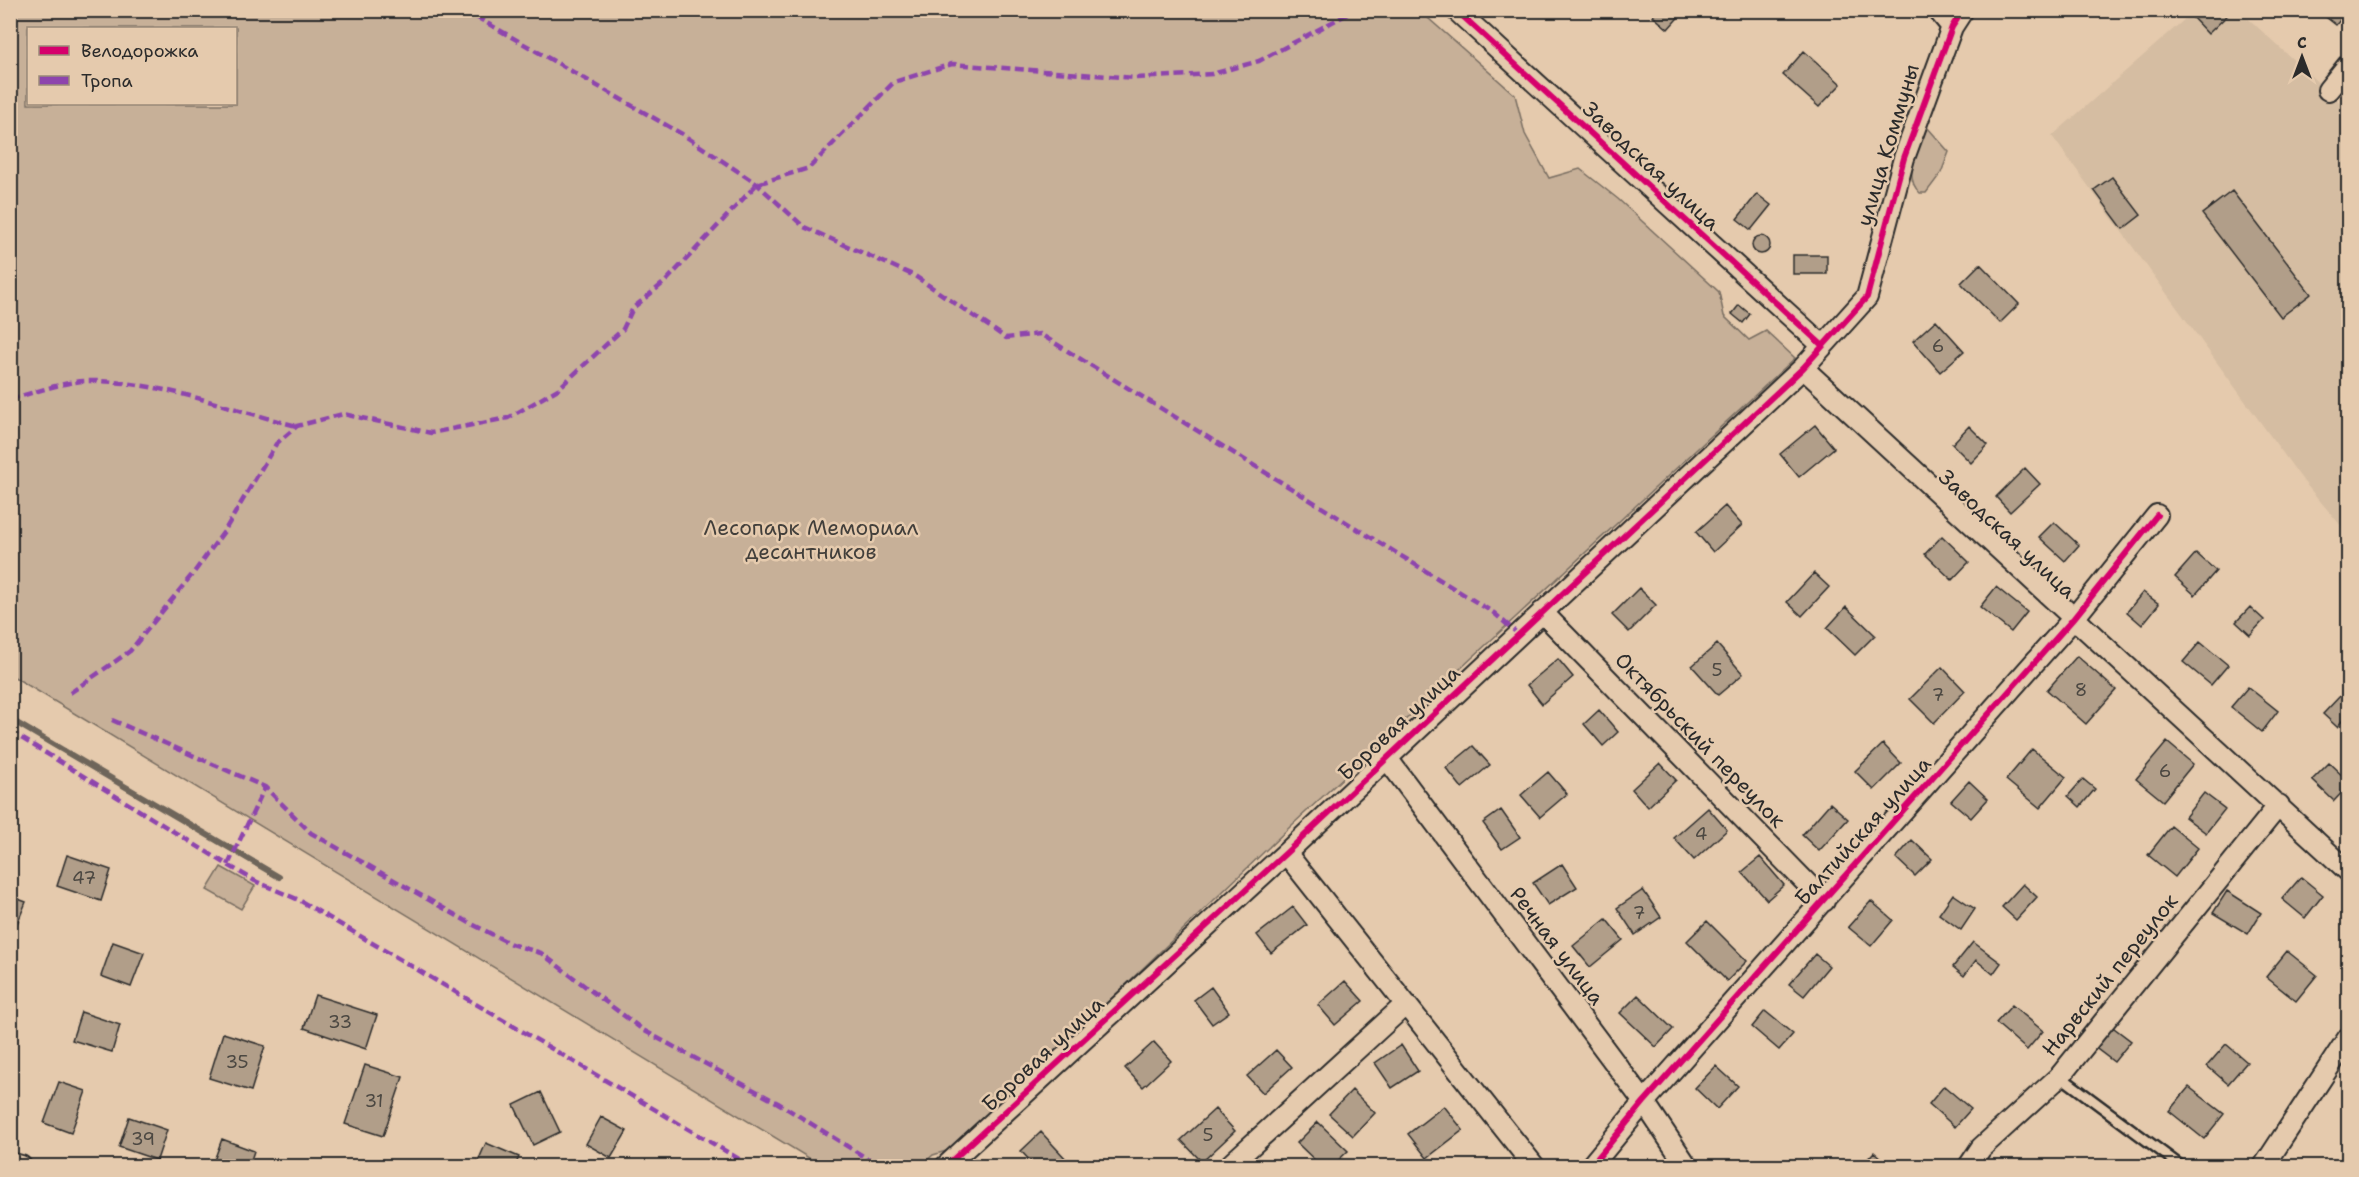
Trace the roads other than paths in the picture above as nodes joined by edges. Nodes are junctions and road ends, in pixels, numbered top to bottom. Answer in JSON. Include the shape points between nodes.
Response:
{"nodes":[{"id":1,"x":1456,"y":10,"type":"edge"},
{"id":2,"x":1938,"y":10,"type":"edge"},
{"id":3,"x":1957,"y":19,"type":"edge"},
{"id":4,"x":2349,"y":65,"type":"edge"},
{"id":5,"x":2328,"y":90,"type":"dead end"},
{"id":6,"x":1868,"y":297,"type":"joint"},
{"id":7,"x":1823,"y":346,"type":"junction"},
{"id":8,"x":1803,"y":368,"type":"junction"},
{"id":9,"x":2157,"y":515,"type":"dead end"},
{"id":10,"x":1542,"y":612,"type":"junction"},
{"id":11,"x":2074,"y":618,"type":"junction"},
{"id":12,"x":1386,"y":757,"type":"junction"},
{"id":13,"x":2279,"y":805,"type":"junction"},
{"id":14,"x":1286,"y":853,"type":"junction"},
{"id":15,"x":2349,"y":871,"type":"edge"},
{"id":16,"x":1824,"y":901,"type":"junction"},
{"id":17,"x":1406,"y":1004,"type":"junction"},
{"id":18,"x":2349,"y":1038,"type":"edge"},
{"id":19,"x":2060,"y":1076,"type":"junction"},
{"id":20,"x":1644,"y":1102,"type":"junction"},
{"id":21,"x":10,"y":1163,"type":"edge"},
{"id":22,"x":21,"y":1167,"type":"edge"},
{"id":23,"x":946,"y":1167,"type":"edge"},
{"id":24,"x":1229,"y":1167,"type":"edge"},
{"id":25,"x":1534,"y":1167,"type":"edge"},
{"id":26,"x":1591,"y":1167,"type":"edge"},
{"id":27,"x":1686,"y":1167,"type":"edge"},
{"id":28,"x":1969,"y":1167,"type":"edge"},
{"id":29,"x":2181,"y":1167,"type":"edge"},
{"id":30,"x":2264,"y":1167,"type":"edge"}],
"edges":[{"from":1,"to":7,"type":"street","name":"Заводская улица"},
{"from":2,"to":3,"type":"street"},
{"from":3,"to":6,"type":"street","name":"улица Коммуны","via":[[1904,158]]},
{"from":4,"to":5,"type":"street"},
{"from":6,"to":7,"type":"street","name":"Боровая улица"},
{"from":7,"to":8,"type":"street","name":"Боровая улица"},
{"from":8,"to":10,"type":"street","name":"Боровая улица"},
{"from":8,"to":11,"type":"street","name":"Заводская улица"},
{"from":9,"to":11,"type":"street","name":"Балтийская улица"},
{"from":10,"to":12,"type":"street","name":"Боровая улица"},
{"from":10,"to":16,"type":"street","name":"Октябрьский переулок"},
{"from":11,"to":13,"type":"street","name":"Заводская улица"},
{"from":11,"to":16,"type":"street","name":"Балтийская улица"},
{"from":12,"to":14,"type":"street","name":"Боровая улица"},
{"from":12,"to":20,"type":"street","name":"Речная улица"},
{"from":13,"to":15,"type":"street","name":"Заводская улица"},
{"from":13,"to":19,"type":"street","name":"Нарвский переулок"},
{"from":14,"to":17,"type":"street"},
{"from":14,"to":23,"type":"street","name":"Боровая улица"},
{"from":16,"to":20,"type":"street","name":"Балтийская улица"},
{"from":17,"to":24,"type":"street"},
{"from":17,"to":25,"type":"street"},
{"from":18,"to":30,"type":"street"},
{"from":19,"to":28,"type":"street","name":"Нарвский переулок","via":[[1981,1148]]},
{"from":19,"to":29,"type":"lane"},
{"from":20,"to":26,"type":"street","name":"Балтийская улица"},
{"from":20,"to":27,"type":"street","name":"Речная улица"},
{"from":21,"to":22,"type":"street"}]}
